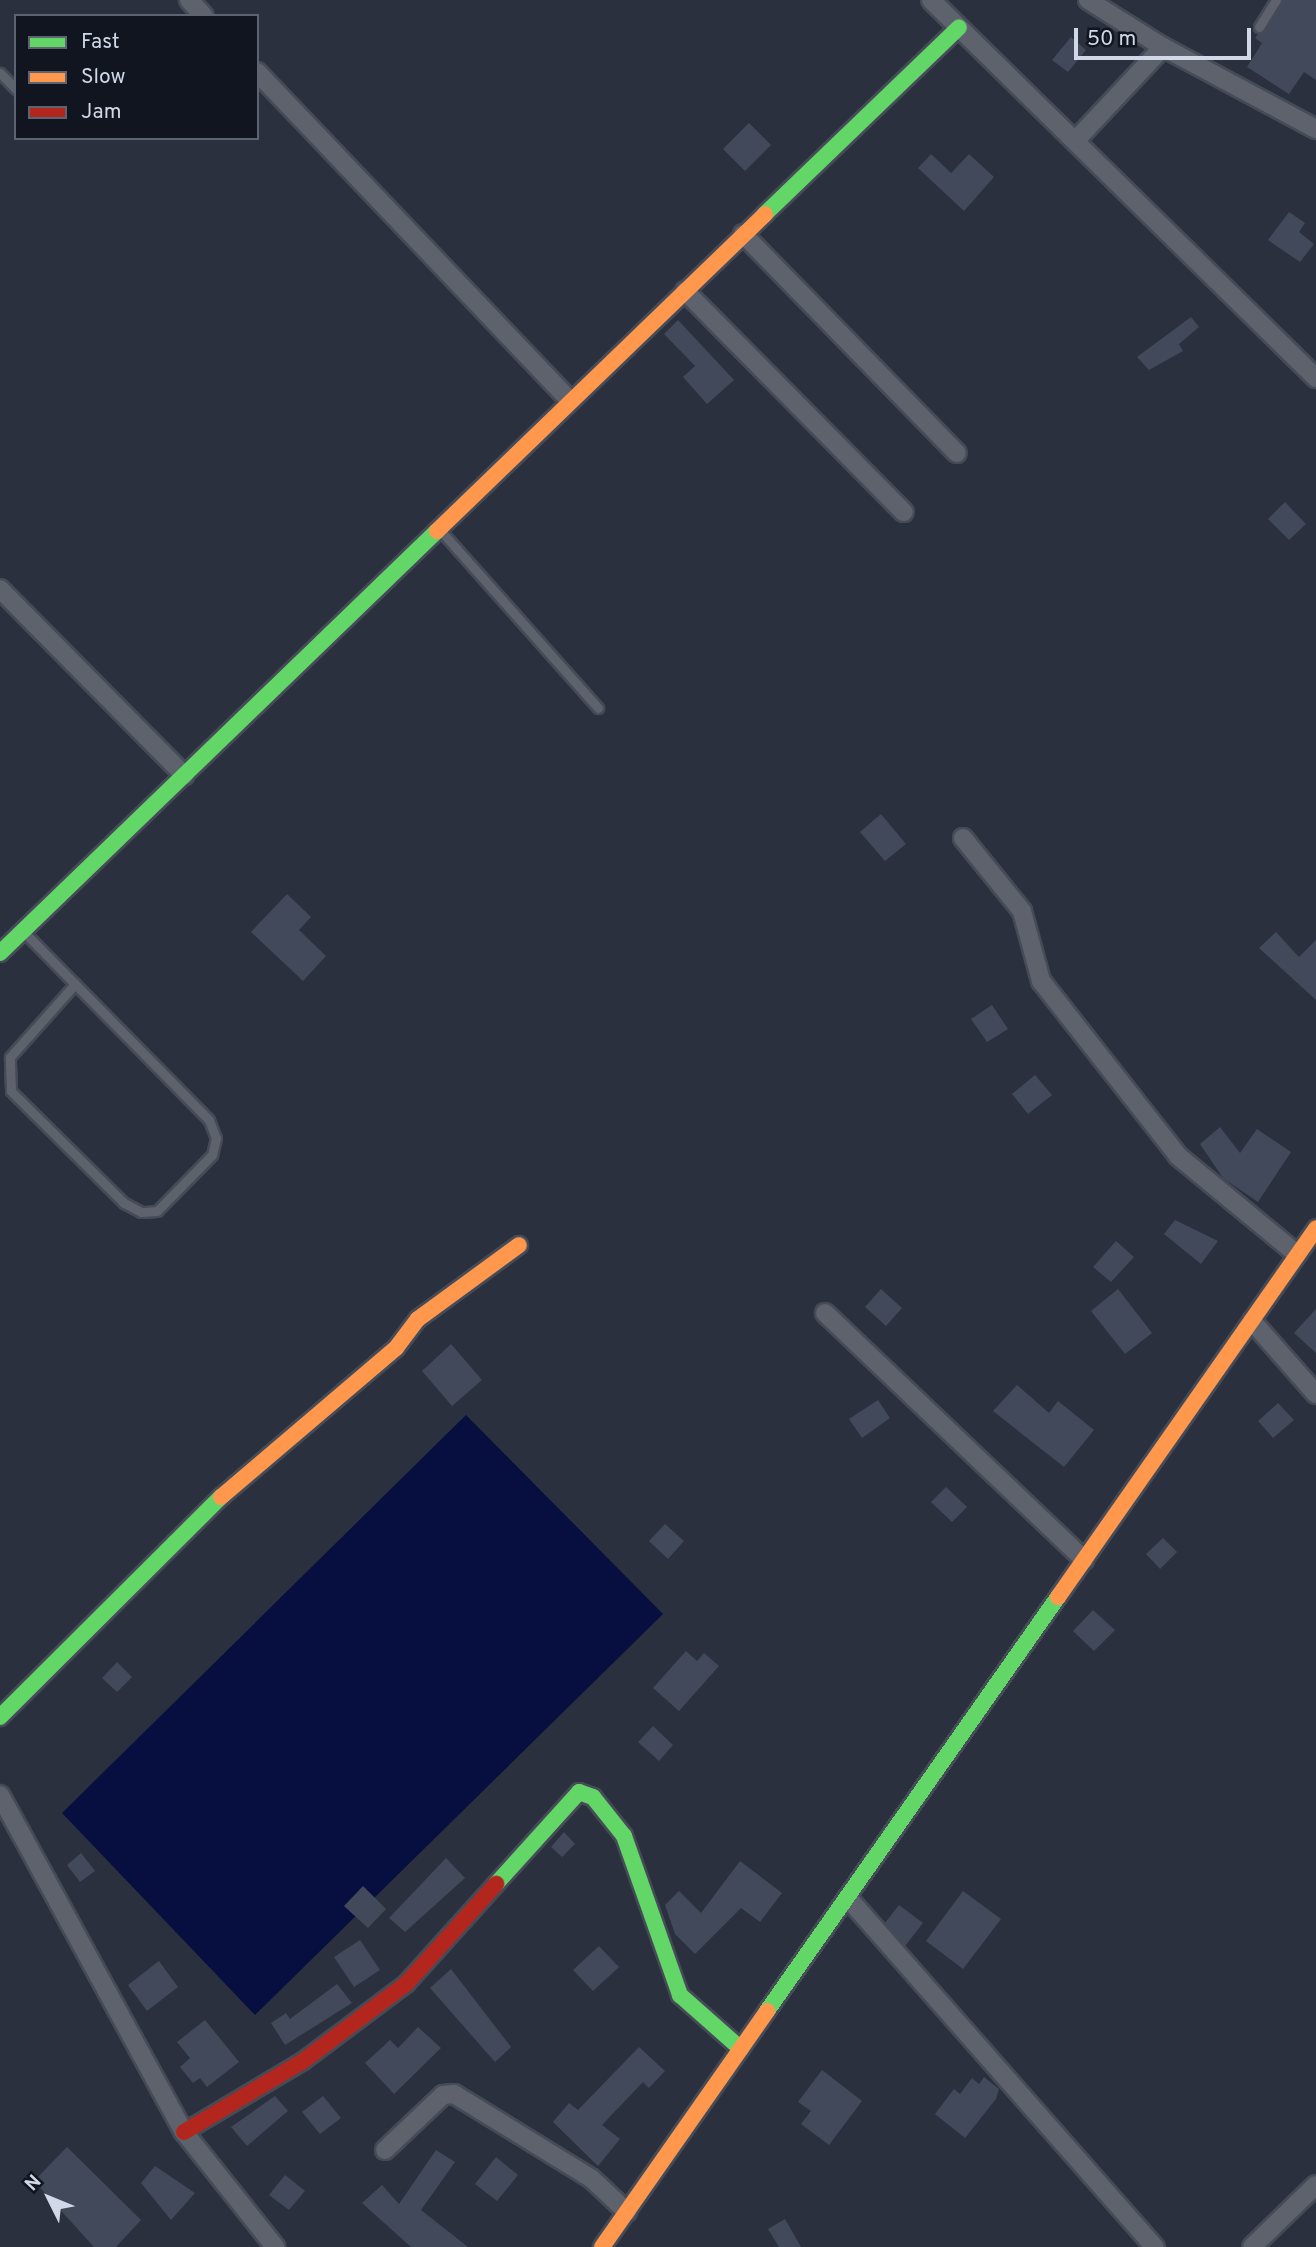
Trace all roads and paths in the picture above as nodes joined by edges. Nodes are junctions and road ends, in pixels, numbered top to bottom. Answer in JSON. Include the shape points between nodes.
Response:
{"nodes":[{"id":1,"x":189,"y":0,"type":"edge"},
{"id":2,"x":932,"y":0,"type":"edge"},
{"id":3,"x":1088,"y":0,"type":"edge"},
{"id":4,"x":1276,"y":0,"type":"edge"},
{"id":5,"x":202,"y":14,"type":"edge"},
{"id":6,"x":959,"y":27,"type":"junction"},
{"id":7,"x":1259,"y":27,"type":"dead end"},
{"id":8,"x":1163,"y":47,"type":"junction"},
{"id":9,"x":0,"y":73,"type":"edge"},
{"id":10,"x":259,"y":74,"type":"edge"},
{"id":11,"x":14,"y":87,"type":"edge"},
{"id":12,"x":1316,"y":129,"type":"edge"},
{"id":13,"x":1077,"y":139,"type":"junction"},
{"id":14,"x":743,"y":234,"type":"junction"},
{"id":15,"x":685,"y":291,"type":"junction"},
{"id":16,"x":1316,"y":378,"type":"edge"},
{"id":17,"x":570,"y":401,"type":"junction"},
{"id":18,"x":957,"y":453,"type":"dead end"},
{"id":19,"x":904,"y":512,"type":"dead end"},
{"id":20,"x":439,"y":529,"type":"junction"},
{"id":21,"x":0,"y":589,"type":"edge"},
{"id":22,"x":598,"y":709,"type":"dead end"},
{"id":23,"x":184,"y":775,"type":"junction"},
{"id":24,"x":964,"y":838,"type":"dead end"},
{"id":25,"x":23,"y":930,"type":"junction"},
{"id":26,"x":0,"y":953,"type":"edge"},
{"id":27,"x":75,"y":984,"type":"junction"},
{"id":28,"x":1316,"y":1227,"type":"edge"},
{"id":29,"x":519,"y":1245,"type":"dead end"},
{"id":30,"x":1297,"y":1254,"type":"junction"},
{"id":31,"x":825,"y":1313,"type":"dead end"},
{"id":32,"x":1252,"y":1321,"type":"junction"},
{"id":33,"x":1316,"y":1394,"type":"edge"},
{"id":34,"x":1084,"y":1560,"type":"junction"},
{"id":35,"x":0,"y":1717,"type":"edge"},
{"id":36,"x":0,"y":1795,"type":"edge"},
{"id":37,"x":848,"y":1898,"type":"junction"},
{"id":38,"x":741,"y":2049,"type":"junction"},
{"id":39,"x":184,"y":2133,"type":"junction"},
{"id":40,"x":385,"y":2150,"type":"dead end"},
{"id":41,"x":1316,"y":2185,"type":"edge"},
{"id":42,"x":627,"y":2212,"type":"junction"},
{"id":43,"x":275,"y":2247,"type":"edge"},
{"id":44,"x":602,"y":2247,"type":"edge"},
{"id":45,"x":1155,"y":2247,"type":"edge"},
{"id":46,"x":1252,"y":2247,"type":"edge"}],
"edges":[{"from":1,"to":5,"type":"street"},
{"from":2,"to":6,"type":"street"},
{"from":3,"to":8,"type":"street"},
{"from":4,"to":7,"type":"lane"},
{"from":6,"to":13,"type":"street"},
{"from":6,"to":14,"type":"street"},
{"from":8,"to":12,"type":"street"},
{"from":8,"to":13,"type":"street"},
{"from":9,"to":11,"type":"lane"},
{"from":10,"to":17,"type":"street"},
{"from":13,"to":16,"type":"street"},
{"from":14,"to":15,"type":"street"},
{"from":14,"to":18,"type":"street"},
{"from":15,"to":17,"type":"street"},
{"from":15,"to":19,"type":"street"},
{"from":17,"to":20,"type":"street"},
{"from":20,"to":22,"type":"lane"},
{"from":20,"to":23,"type":"street"},
{"from":21,"to":23,"type":"street"},
{"from":23,"to":25,"type":"street"},
{"from":24,"to":30,"type":"street","via":[[1022,911],[1041,981],[1178,1156]]},
{"from":25,"to":26,"type":"street"},
{"from":25,"to":27,"type":"lane"},
{"from":27,"to":27,"type":"lane","via":[[209,1120],[216,1138],[197,1176],[157,1210],[141,1212],[124,1203],[11,1091],[10,1056]]},
{"from":28,"to":30,"type":"street"},
{"from":29,"to":35,"type":"street","via":[[418,1319],[396,1348],[215,1502]]},
{"from":30,"to":32,"type":"street"},
{"from":31,"to":34,"type":"street"},
{"from":32,"to":33,"type":"street"},
{"from":32,"to":34,"type":"street"},
{"from":34,"to":37,"type":"street"},
{"from":36,"to":39,"type":"street"},
{"from":37,"to":38,"type":"street"},
{"from":37,"to":45,"type":"street"},
{"from":38,"to":39,"type":"street","via":[[680,1995],[624,1836],[593,1797],[579,1792],[406,1984],[303,2061]]},
{"from":38,"to":42,"type":"street"},
{"from":39,"to":43,"type":"street"},
{"from":40,"to":42,"type":"street","via":[[443,2095],[454,2094],[592,2179]]},
{"from":41,"to":46,"type":"street"},
{"from":42,"to":44,"type":"street"}]}
